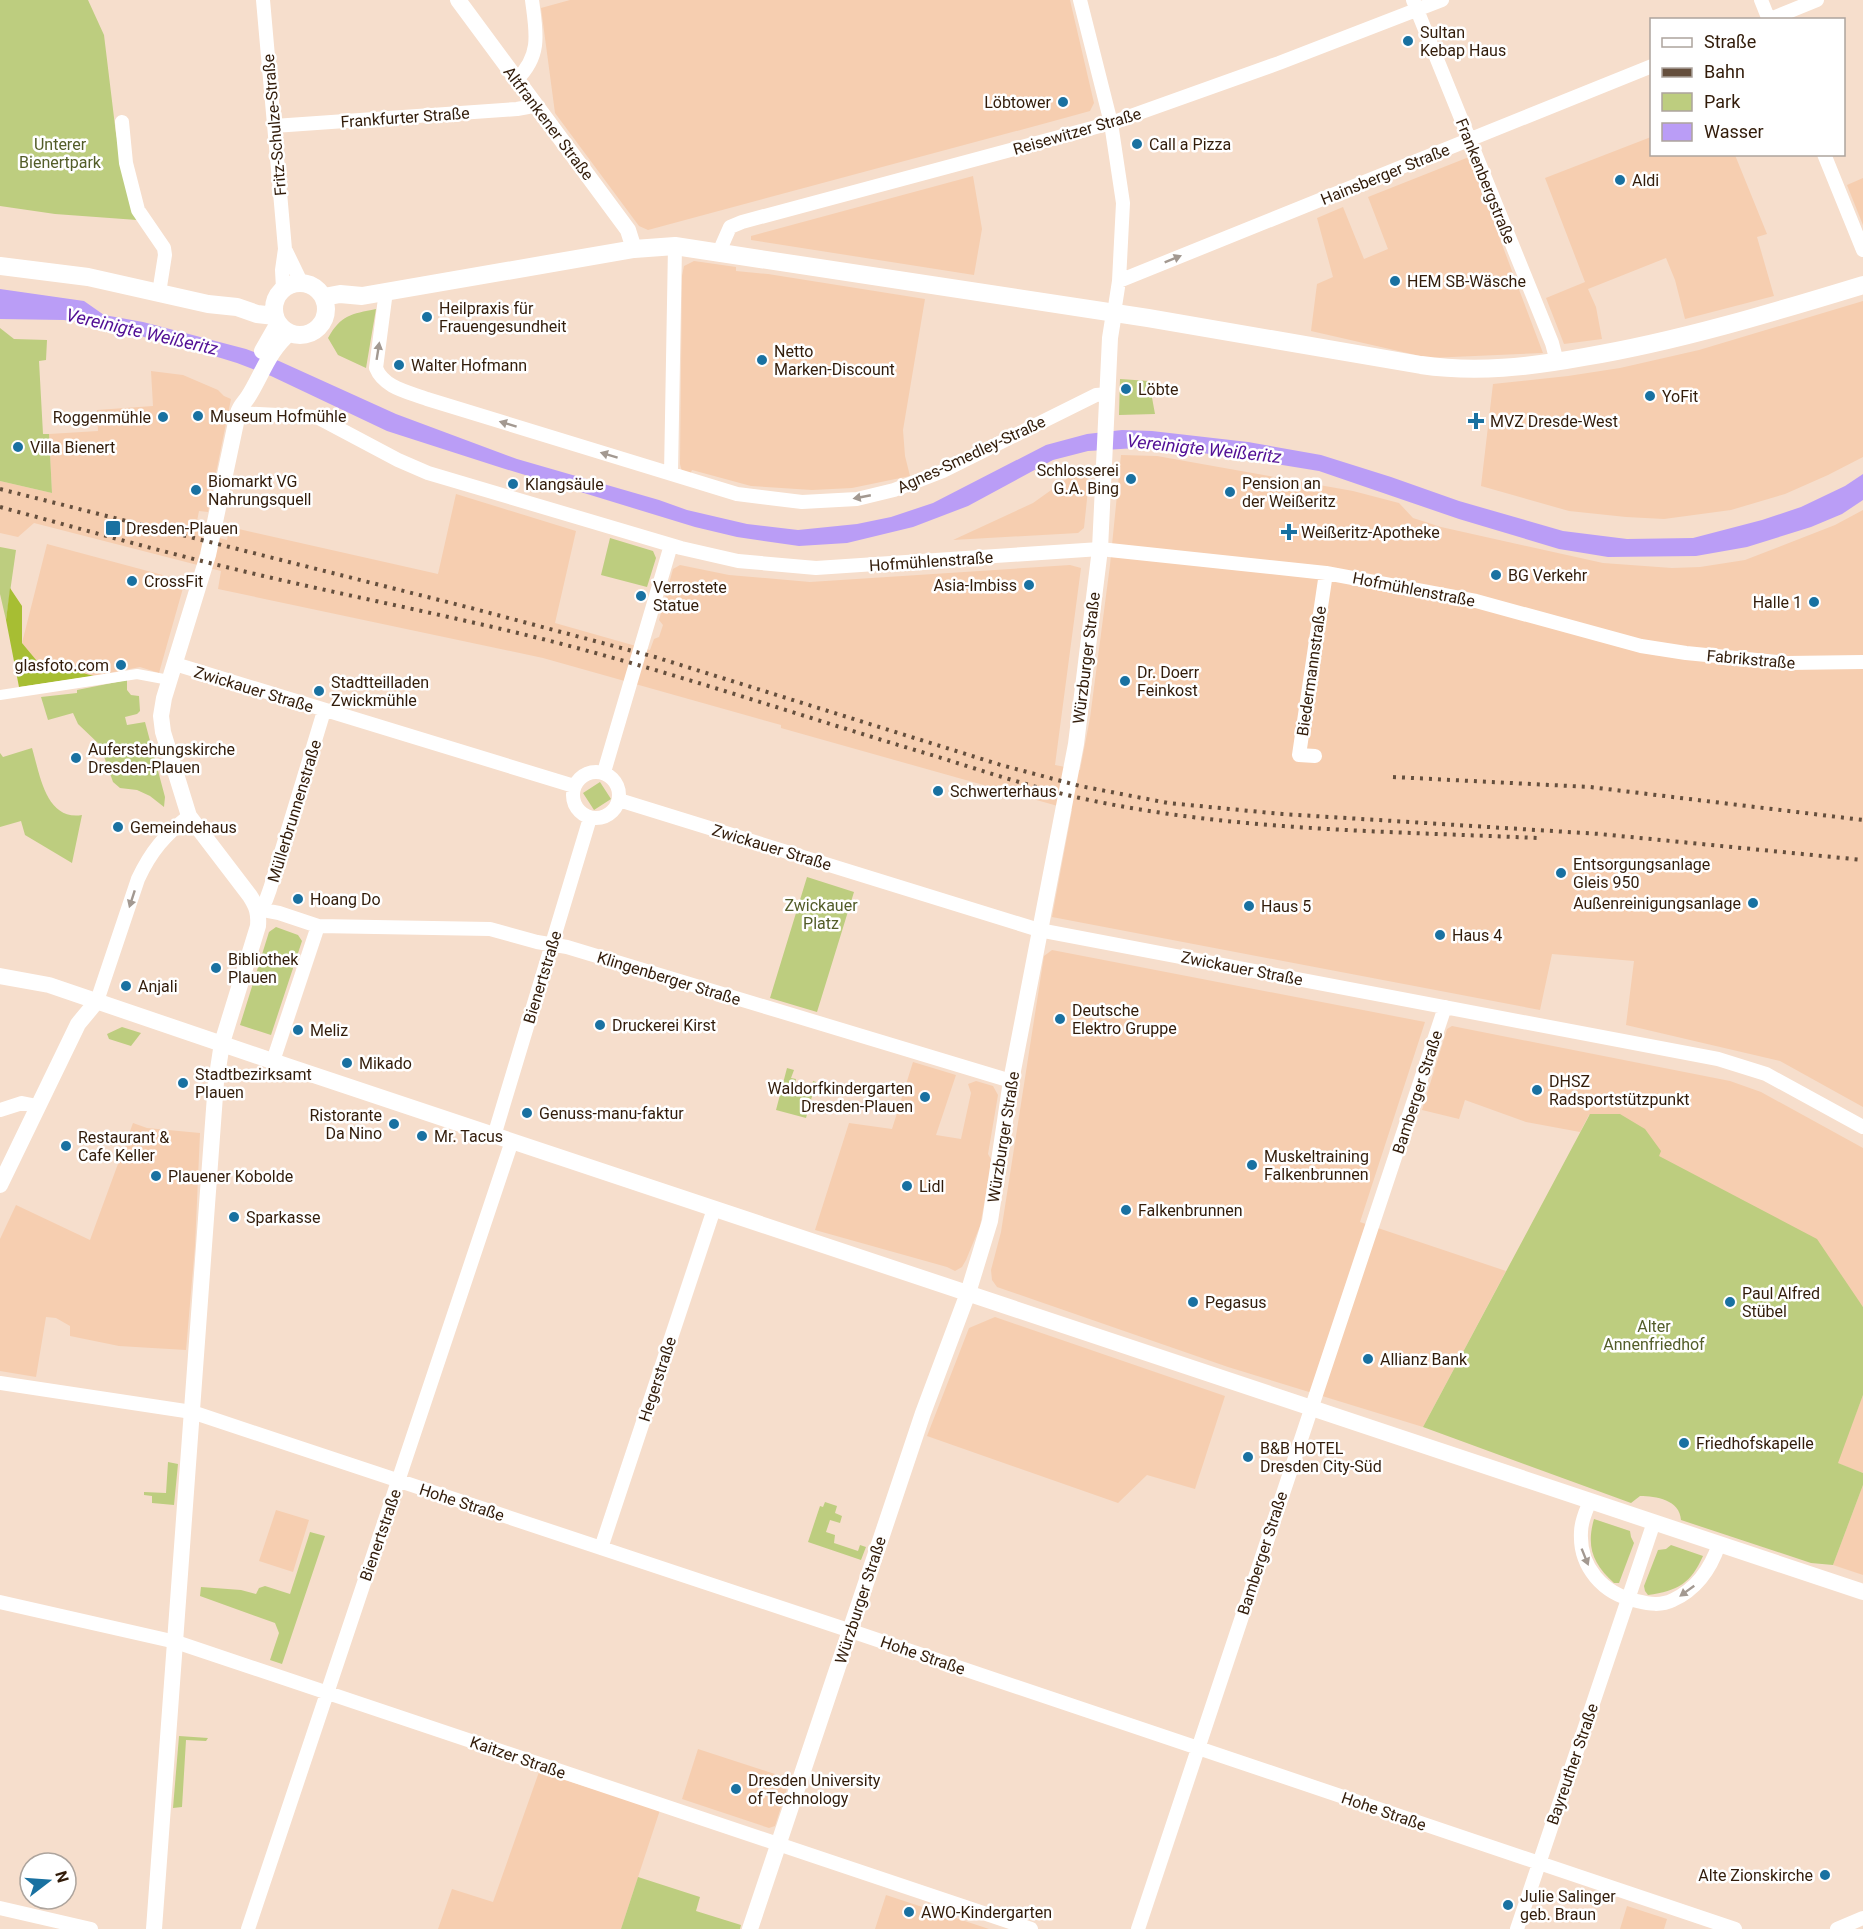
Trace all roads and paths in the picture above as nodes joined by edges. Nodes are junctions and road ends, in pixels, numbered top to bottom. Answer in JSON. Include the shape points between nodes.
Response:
{"nodes":[{"id":1,"x":263,"y":0,"type":"edge"},
{"id":2,"x":458,"y":0,"type":"edge"},
{"id":3,"x":532,"y":0,"type":"edge"},
{"id":4,"x":1080,"y":0,"type":"edge"},
{"id":5,"x":1442,"y":0,"type":"edge"},
{"id":6,"x":1761,"y":0,"type":"edge"},
{"id":7,"x":1817,"y":0,"type":"edge"},
{"id":8,"x":1415,"y":5,"type":"edge"},
{"id":9,"x":1768,"y":18,"type":"edge"},
{"id":10,"x":1771,"y":18,"type":"edge"},
{"id":11,"x":1650,"y":67,"type":"edge"},
{"id":12,"x":517,"y":79,"type":"junction"},
{"id":13,"x":534,"y":102,"type":"junction"},
{"id":14,"x":122,"y":122,"type":"dead end"},
{"id":15,"x":1111,"y":123,"type":"junction"},
{"id":16,"x":274,"y":126,"type":"junction"},
{"id":17,"x":1470,"y":140,"type":"junction"},
{"id":18,"x":1825,"y":156,"type":"edge"},
{"id":19,"x":675,"y":246,"type":"junction"},
{"id":20,"x":633,"y":249,"type":"junction"},
{"id":21,"x":1863,"y":250,"type":"edge"},
{"id":22,"x":719,"y":252,"type":"junction"},
{"id":23,"x":0,"y":266,"type":"edge"},
{"id":24,"x":1119,"y":281,"type":"junction"},
{"id":25,"x":1863,"y":285,"type":"edge"},
{"id":26,"x":159,"y":293,"type":"junction"},
{"id":27,"x":386,"y":298,"type":"junction"},
{"id":28,"x":325,"y":304,"type":"junction"},
{"id":29,"x":1114,"y":313,"type":"junction"},
{"id":30,"x":282,"y":315,"type":"junction"},
{"id":31,"x":1557,"y":362,"type":"junction"},
{"id":32,"x":1108,"y":394,"type":"junction"},
{"id":33,"x":239,"y":409,"type":"junction"},
{"id":34,"x":671,"y":474,"type":"junction"},
{"id":35,"x":671,"y":545,"type":"junction"},
{"id":36,"x":1100,"y":549,"type":"junction"},
{"id":37,"x":1326,"y":573,"type":"junction"},
{"id":38,"x":1641,"y":646,"type":"joint"},
{"id":39,"x":1863,"y":662,"type":"edge"},
{"id":40,"x":175,"y":664,"type":"junction"},
{"id":41,"x":169,"y":680,"type":"junction"},
{"id":42,"x":0,"y":695,"type":"edge"},
{"id":43,"x":324,"y":711,"type":"junction"},
{"id":44,"x":1315,"y":756,"type":"dead end"},
{"id":45,"x":604,"y":772,"type":"junction"},
{"id":46,"x":574,"y":786,"type":"junction"},
{"id":47,"x":619,"y":800,"type":"junction"},
{"id":48,"x":189,"y":816,"type":"junction"},
{"id":49,"x":590,"y":818,"type":"junction"},
{"id":50,"x":258,"y":909,"type":"junction"},
{"id":51,"x":318,"y":926,"type":"junction"},
{"id":52,"x":1039,"y":930,"type":"junction"},
{"id":53,"x":552,"y":945,"type":"junction"},
{"id":54,"x":0,"y":976,"type":"edge"},
{"id":55,"x":97,"y":1001,"type":"junction"},
{"id":56,"x":1445,"y":1007,"type":"junction"},
{"id":57,"x":222,"y":1043,"type":"junction"},
{"id":58,"x":273,"y":1061,"type":"junction"},
{"id":59,"x":1011,"y":1081,"type":"junction"},
{"id":60,"x":37,"y":1106,"type":"junction"},
{"id":61,"x":0,"y":1110,"type":"edge"},
{"id":62,"x":1863,"y":1127,"type":"edge"},
{"id":63,"x":494,"y":1136,"type":"junction"},
{"id":64,"x":512,"y":1141,"type":"junction"},
{"id":65,"x":0,"y":1185,"type":"edge"},
{"id":66,"x":714,"y":1209,"type":"junction"},
{"id":67,"x":968,"y":1293,"type":"junction"},
{"id":68,"x":0,"y":1383,"type":"edge"},
{"id":69,"x":1312,"y":1408,"type":"junction"},
{"id":70,"x":192,"y":1412,"type":"junction"},
{"id":71,"x":398,"y":1480,"type":"junction"},
{"id":72,"x":1590,"y":1501,"type":"junction"},
{"id":73,"x":1654,"y":1522,"type":"junction"},
{"id":74,"x":1719,"y":1544,"type":"junction"},
{"id":75,"x":601,"y":1548,"type":"junction"},
{"id":76,"x":1863,"y":1592,"type":"edge"},
{"id":77,"x":1628,"y":1599,"type":"junction"},
{"id":78,"x":0,"y":1602,"type":"edge"},
{"id":79,"x":850,"y":1631,"type":"junction"},
{"id":80,"x":176,"y":1642,"type":"junction"},
{"id":81,"x":327,"y":1693,"type":"junction"},
{"id":82,"x":1198,"y":1748,"type":"junction"},
{"id":83,"x":779,"y":1844,"type":"junction"},
{"id":84,"x":1539,"y":1863,"type":"junction"},
{"id":85,"x":0,"y":1908,"type":"edge"},
{"id":86,"x":1863,"y":1918,"type":"edge"},
{"id":87,"x":91,"y":1929,"type":"edge"},
{"id":88,"x":154,"y":1929,"type":"edge"},
{"id":89,"x":248,"y":1929,"type":"edge"},
{"id":90,"x":750,"y":1929,"type":"edge"},
{"id":91,"x":1031,"y":1929,"type":"edge"},
{"id":92,"x":1138,"y":1929,"type":"edge"},
{"id":93,"x":1517,"y":1929,"type":"edge"},
{"id":94,"x":1735,"y":1929,"type":"edge"},
{"id":95,"x":1837,"y":1929,"type":"edge"}],
"edges":[{"from":1,"to":16,"type":"street","name":"Fritz-Schulze-Straße"},
{"from":2,"to":12,"type":"street","name":"Altfrankener Straße"},
{"from":3,"to":12,"type":"street","via":[[536,46],[527,70]]},
{"from":4,"to":15,"type":"street"},
{"from":5,"to":8,"type":"street","name":"Reisewitzer Straße"},
{"from":6,"to":9,"type":"street"},
{"from":7,"to":10,"type":"street"},
{"from":8,"to":15,"type":"street","name":"Reisewitzer Straße","via":[[1224,84]]},
{"from":8,"to":17,"type":"street","name":"Frankenbergstraße"},
{"from":11,"to":17,"type":"street","name":"Hainsberger Straße"},
{"from":12,"to":13,"type":"street","name":"Altfrankener Straße"},
{"from":13,"to":16,"type":"street","name":"Frankfurter Straße","via":[[517,109]]},
{"from":13,"to":20,"type":"street","name":"Altfrankener Straße","via":[[628,230]]},
{"from":14,"to":26,"type":"street","via":[[126,163],[138,210],[164,248]]},
{"from":15,"to":22,"type":"street","name":"Reisewitzer Straße","via":[[742,222],[730,227]]},
{"from":15,"to":24,"type":"street","via":[[1123,203]]},
{"from":16,"to":30,"type":"street","name":"Fritz-Schulze-Straße","via":[[285,249]]},
{"from":24,"to":17,"type":"street","name":"Hainsberger Straße","one_way":true},
{"from":17,"to":31,"type":"street","name":"Frankenbergstraße"},
{"from":18,"to":21,"type":"street"},
{"from":19,"to":20,"type":"main road"},
{"from":19,"to":22,"type":"main road"},
{"from":19,"to":34,"type":"street"},
{"from":20,"to":27,"type":"main road"},
{"from":22,"to":29,"type":"main road"},
{"from":23,"to":26,"type":"main road","via":[[88,277]]},
{"from":24,"to":29,"type":"street"},
{"from":25,"to":31,"type":"main road","via":[[1692,335]]},
{"from":26,"to":30,"type":"main road","via":[[257,314]]},
{"from":27,"to":28,"type":"main road","via":[[362,296]]},
{"from":34,"to":27,"type":"street","name":"Agnes-Smedley-Straße","one_way":true,"via":[[427,399],[384,381],[376,368]]},
{"from":28,"to":30,"type":"main road","via":[[318,290],[310,285]]},
{"from":28,"to":30,"type":"main road","via":[[319,328],[312,333],[301,335]]},
{"from":29,"to":31,"type":"main road","via":[[1447,368],[1510,368]]},
{"from":29,"to":32,"type":"street","name":"Würzburger Straße"},
{"from":30,"to":33,"type":"street","via":[[249,382],[238,391]]},
{"from":32,"to":34,"type":"street","name":"Agnes-Smedley-Straße","one_way":true,"via":[[1096,394],[943,471],[857,499],[802,502],[737,494]]},
{"from":32,"to":36,"type":"street","name":"Würzburger Straße"},
{"from":33,"to":35,"type":"street","name":"Hofmühlenstraße","via":[[317,417],[428,473]]},
{"from":33,"to":40,"type":"street","via":[[208,555]]},
{"from":35,"to":36,"type":"street","name":"Hofmühlenstraße","via":[[738,561],[816,568]]},
{"from":35,"to":45,"type":"street"},
{"from":36,"to":37,"type":"street","name":"Hofmühlenstraße"},
{"from":36,"to":52,"type":"street","name":"Würzburger Straße","via":[[1076,744]]},
{"from":37,"to":38,"type":"street","name":"Hofmühlenstraße","via":[[1476,601]]},
{"from":37,"to":44,"type":"street","name":"Biedermannstraße","via":[[1299,755]]},
{"from":38,"to":39,"type":"street","name":"Fabrikstraße","via":[[1787,663]]},
{"from":40,"to":41,"type":"street"},
{"from":40,"to":43,"type":"street","name":"Zwickauer Straße"},
{"from":41,"to":42,"type":"street","via":[[137,674]]},
{"from":41,"to":48,"type":"street","via":[[161,724]]},
{"from":43,"to":46,"type":"street","name":"Zwickauer Straße"},
{"from":43,"to":50,"type":"street","name":"Müllerbrunnenstraße","via":[[270,890]]},
{"from":45,"to":46,"type":"street","via":[[586,774]]},
{"from":45,"to":47,"type":"street","via":[[617,784]]},
{"from":46,"to":49,"type":"street","via":[[575,805]]},
{"from":47,"to":49,"type":"street","via":[[608,816]]},
{"from":47,"to":52,"type":"street","name":"Zwickauer Straße"},
{"from":48,"to":50,"type":"street"},
{"from":48,"to":55,"type":"street","one_way":true,"via":[[156,846],[138,879]]},
{"from":49,"to":53,"type":"street","name":"Bienertstraße"},
{"from":50,"to":51,"type":"street","name":"Klingenberger Straße"},
{"from":50,"to":57,"type":"street","via":[[258,926]]},
{"from":51,"to":53,"type":"street","name":"Klingenberger Straße","via":[[490,929]]},
{"from":51,"to":58,"type":"street"},
{"from":52,"to":56,"type":"street","name":"Zwickauer Straße"},
{"from":52,"to":59,"type":"street","name":"Würzburger Straße"},
{"from":53,"to":59,"type":"street","name":"Klingenberger Straße"},
{"from":53,"to":63,"type":"street","name":"Bienertstraße"},
{"from":54,"to":55,"type":"street","via":[[49,985]]},
{"from":55,"to":57,"type":"street"},
{"from":55,"to":60,"type":"street","via":[[78,1024]]},
{"from":56,"to":62,"type":"street","name":"Zwickauer Straße","via":[[1718,1059],[1766,1074]]},
{"from":56,"to":69,"type":"street","name":"Bamberger Straße"},
{"from":57,"to":58,"type":"street"},
{"from":57,"to":70,"type":"street"},
{"from":58,"to":63,"type":"street"},
{"from":59,"to":67,"type":"street","name":"Würzburger Straße","via":[[990,1221]]},
{"from":60,"to":61,"type":"street","via":[[22,1103]]},
{"from":60,"to":65,"type":"street"},
{"from":63,"to":64,"type":"street"},
{"from":64,"to":66,"type":"street"},
{"from":64,"to":71,"type":"street","name":"Bienertstraße"},
{"from":66,"to":67,"type":"street"},
{"from":66,"to":75,"type":"street","name":"Hegerstraße"},
{"from":67,"to":69,"type":"street"},
{"from":67,"to":79,"type":"street","name":"Würzburger Straße"},
{"from":68,"to":70,"type":"street","name":"Hohe Straße"},
{"from":69,"to":72,"type":"street"},
{"from":69,"to":82,"type":"street","name":"Bamberger Straße"},
{"from":70,"to":71,"type":"street","name":"Hohe Straße"},
{"from":70,"to":80,"type":"street"},
{"from":71,"to":75,"type":"street","name":"Hohe Straße"},
{"from":71,"to":81,"type":"street","name":"Bienertstraße"},
{"from":72,"to":73,"type":"street"},
{"from":72,"to":77,"type":"street","one_way":true,"via":[[1581,1529],[1586,1560],[1601,1584],[1611,1593]]},
{"from":73,"to":74,"type":"street"},
{"from":73,"to":77,"type":"street","name":"Bayreuther Straße"},
{"from":74,"to":76,"type":"street"},
{"from":74,"to":77,"type":"street","one_way":true,"via":[[1701,1579],[1683,1594],[1656,1604]]},
{"from":75,"to":79,"type":"street","name":"Hohe Straße"},
{"from":77,"to":84,"type":"street","name":"Bayreuther Straße"},
{"from":78,"to":80,"type":"street","name":"Kaitzer Straße"},
{"from":79,"to":82,"type":"street","name":"Hohe Straße"},
{"from":79,"to":83,"type":"street","name":"Würzburger Straße"},
{"from":80,"to":81,"type":"street","name":"Kaitzer Straße"},
{"from":80,"to":88,"type":"street"},
{"from":81,"to":83,"type":"street","name":"Kaitzer Straße"},
{"from":81,"to":89,"type":"street","name":"Bienertstraße"},
{"from":82,"to":84,"type":"street","name":"Hohe Straße"},
{"from":82,"to":92,"type":"street","name":"Bamberger Straße"},
{"from":83,"to":90,"type":"street","name":"Würzburger Straße"},
{"from":83,"to":91,"type":"street","name":"Kaitzer Straße"},
{"from":84,"to":93,"type":"street","name":"Bayreuther Straße"},
{"from":84,"to":94,"type":"street","name":"Hohe Straße"},
{"from":85,"to":87,"type":"street"},
{"from":86,"to":95,"type":"street"}]}
